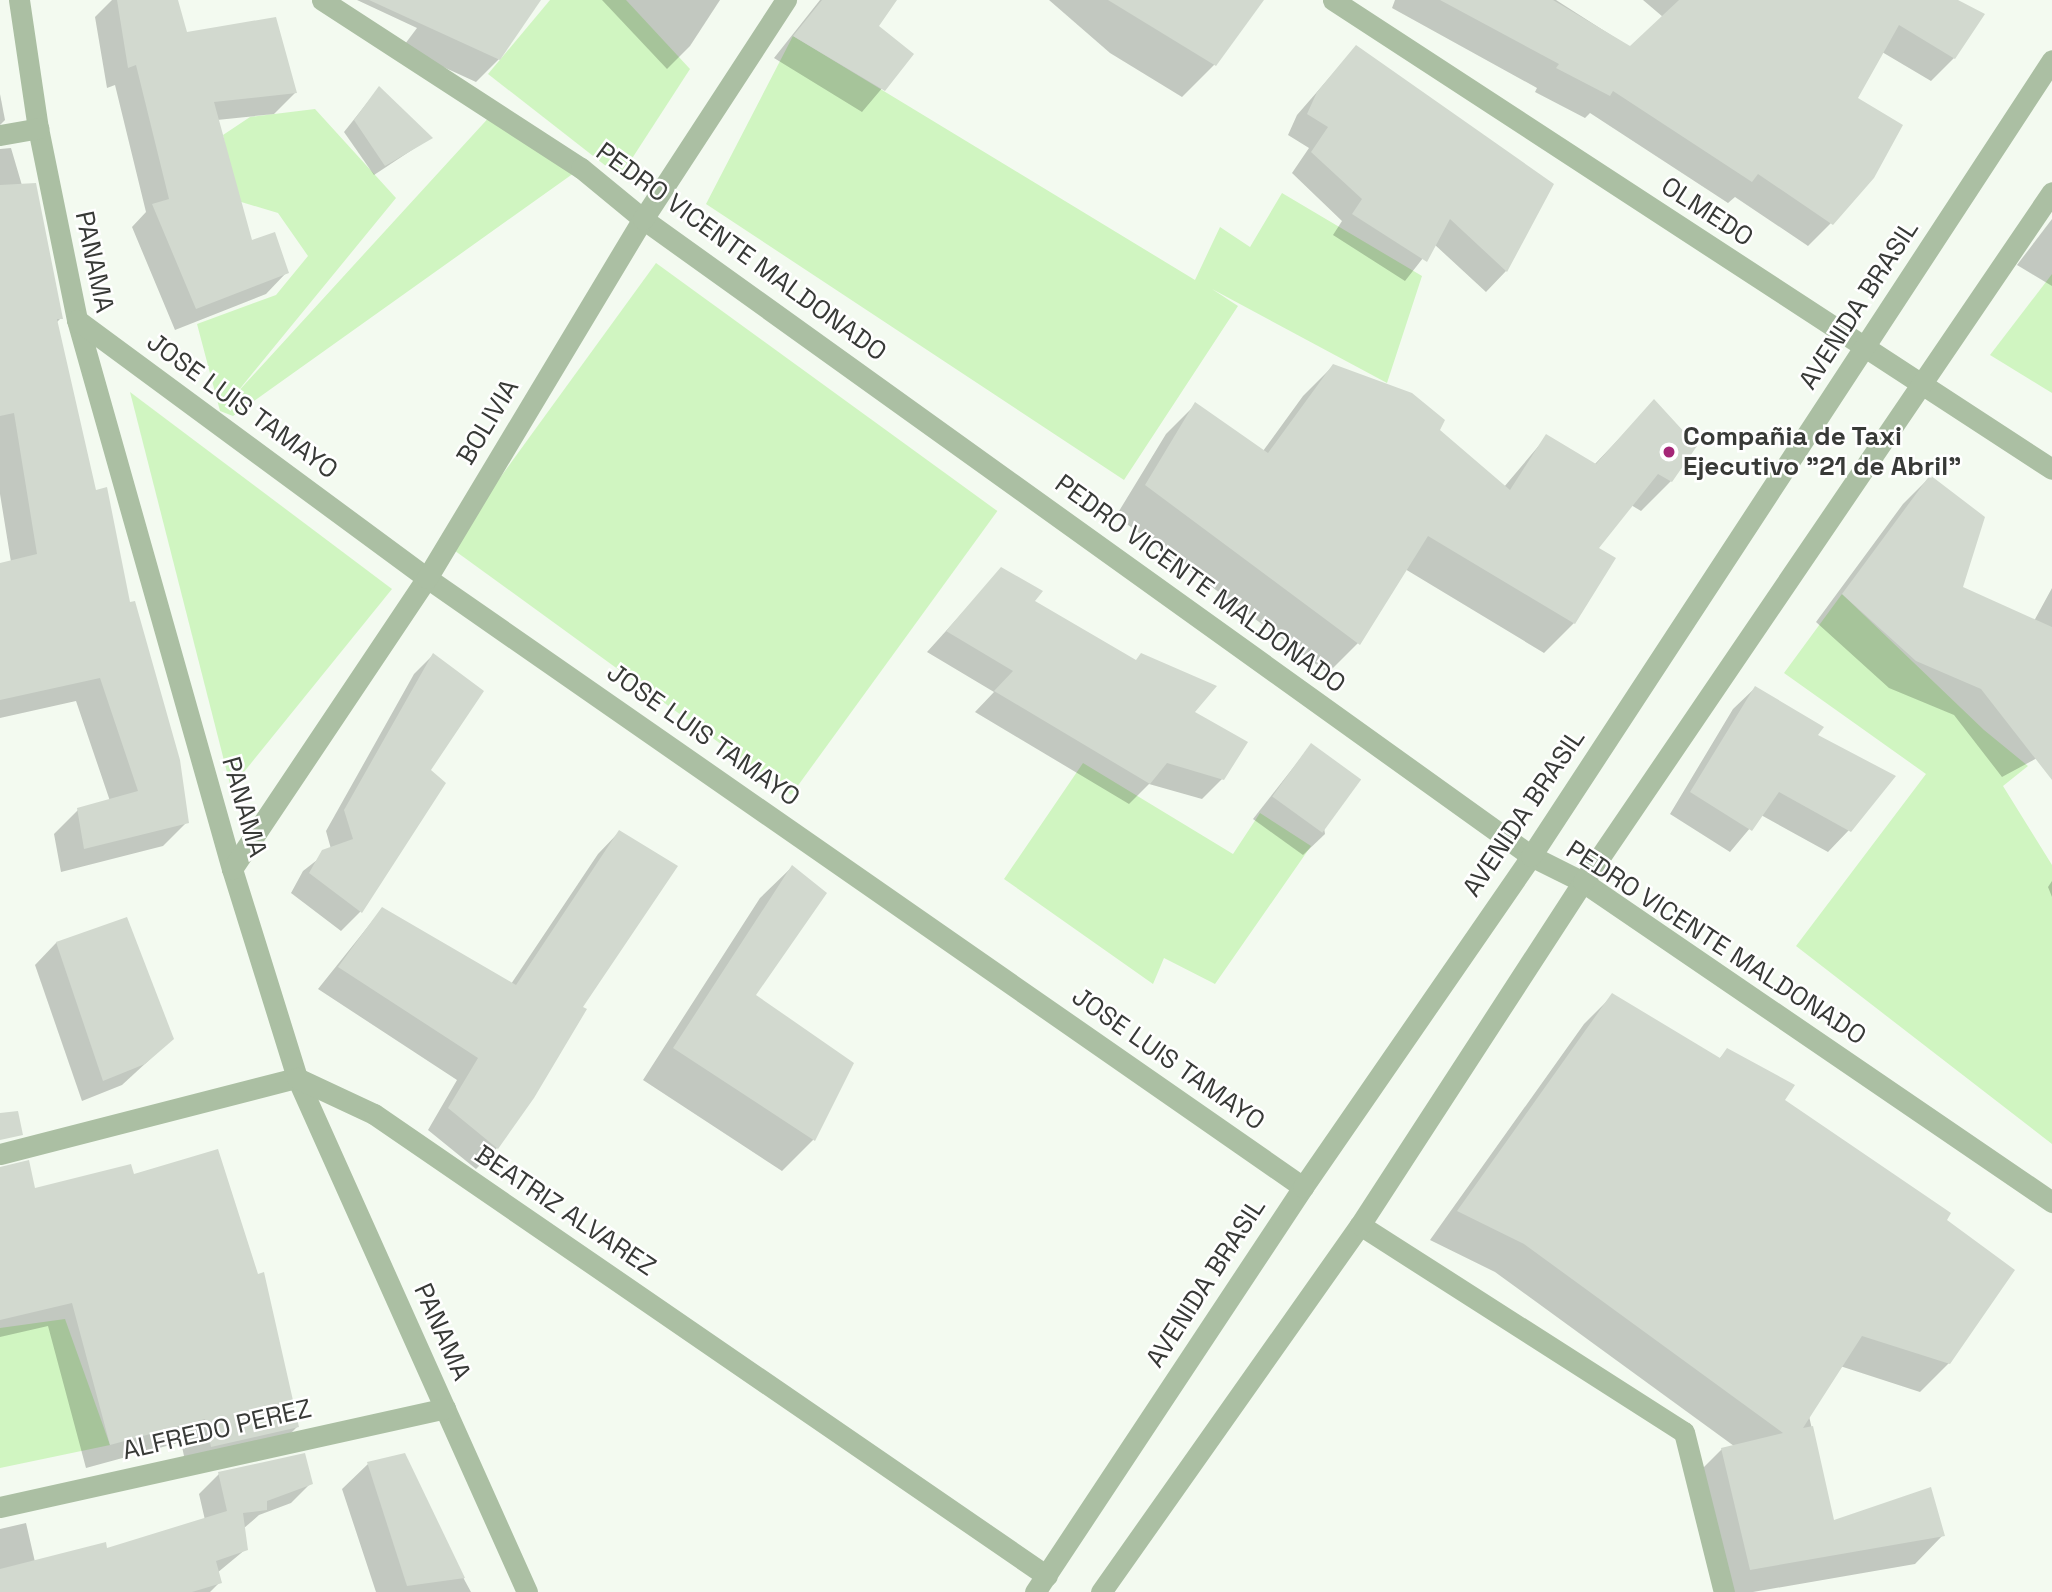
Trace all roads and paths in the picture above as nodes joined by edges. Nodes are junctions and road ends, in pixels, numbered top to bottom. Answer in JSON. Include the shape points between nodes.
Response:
{"nodes":[{"id":1,"x":19,"y":0,"type":"edge"},
{"id":2,"x":322,"y":0,"type":"edge"},
{"id":3,"x":786,"y":0,"type":"edge"},
{"id":4,"x":1333,"y":0,"type":"edge"},
{"id":5,"x":2052,"y":60,"type":"edge"},
{"id":6,"x":38,"y":128,"type":"junction"},
{"id":7,"x":0,"y":135,"type":"edge"},
{"id":8,"x":2052,"y":192,"type":"edge"},
{"id":9,"x":643,"y":219,"type":"junction"},
{"id":10,"x":77,"y":320,"type":"junction"},
{"id":11,"x":1865,"y":348,"type":"junction"},
{"id":12,"x":1921,"y":383,"type":"junction"},
{"id":13,"x":2052,"y":469,"type":"edge"},
{"id":14,"x":427,"y":578,"type":"junction"},
{"id":15,"x":1531,"y":856,"type":"junction"},
{"id":16,"x":232,"y":869,"type":"junction"},
{"id":17,"x":1583,"y":882,"type":"junction"},
{"id":18,"x":297,"y":1078,"type":"junction"},
{"id":19,"x":0,"y":1154,"type":"edge"},
{"id":20,"x":1303,"y":1187,"type":"junction"},
{"id":21,"x":2052,"y":1202,"type":"edge"},
{"id":22,"x":1360,"y":1226,"type":"junction"},
{"id":23,"x":445,"y":1408,"type":"junction"},
{"id":24,"x":0,"y":1507,"type":"edge"},
{"id":25,"x":1041,"y":1584,"type":"edge"},
{"id":26,"x":527,"y":1592,"type":"edge"},
{"id":27,"x":1101,"y":1592,"type":"edge"},
{"id":28,"x":1724,"y":1592,"type":"edge"}],
"edges":[{"from":1,"to":6,"type":"street","name":"PANAMA"},
{"from":2,"to":9,"type":"street","name":"PEDRO VICENTE MALDONADO","via":[[581,168]]},
{"from":3,"to":9,"type":"street","name":"BOLIVIA"},
{"from":4,"to":11,"type":"street","name":"OLMEDO"},
{"from":5,"to":11,"type":"street","name":"AVENIDA BRASIL"},
{"from":6,"to":7,"type":"street"},
{"from":6,"to":10,"type":"street","name":"PANAMA"},
{"from":8,"to":12,"type":"street"},
{"from":9,"to":14,"type":"street","name":"BOLIVIA"},
{"from":9,"to":15,"type":"street","name":"PEDRO VICENTE MALDONADO"},
{"from":10,"to":14,"type":"street","name":"JOSE LUIS TAMAYO"},
{"from":10,"to":16,"type":"street","name":"PANAMA"},
{"from":11,"to":12,"type":"street","name":"OLMEDO"},
{"from":11,"to":15,"type":"street","name":"AVENIDA BRASIL"},
{"from":12,"to":13,"type":"street","name":"OLMEDO"},
{"from":12,"to":17,"type":"street"},
{"from":14,"to":16,"type":"street","name":"BOLIVIA"},
{"from":14,"to":20,"type":"street","name":"JOSE LUIS TAMAYO"},
{"from":15,"to":17,"type":"street","name":"PEDRO VICENTE MALDONADO"},
{"from":15,"to":20,"type":"street","name":"AVENIDA BRASIL"},
{"from":16,"to":18,"type":"street","name":"PANAMA"},
{"from":17,"to":21,"type":"street","name":"PEDRO VICENTE MALDONADO"},
{"from":17,"to":22,"type":"street"},
{"from":18,"to":19,"type":"street"},
{"from":18,"to":23,"type":"street","name":"PANAMA"},
{"from":18,"to":25,"type":"street","name":"BEATRIZ ALVAREZ","via":[[374,1114]]},
{"from":20,"to":25,"type":"street","name":"AVENIDA BRASIL"},
{"from":22,"to":27,"type":"street"},
{"from":22,"to":28,"type":"street","via":[[1684,1432]]},
{"from":23,"to":24,"type":"street","name":"ALFREDO PEREZ"},
{"from":23,"to":26,"type":"street","name":"PANAMA"}]}
